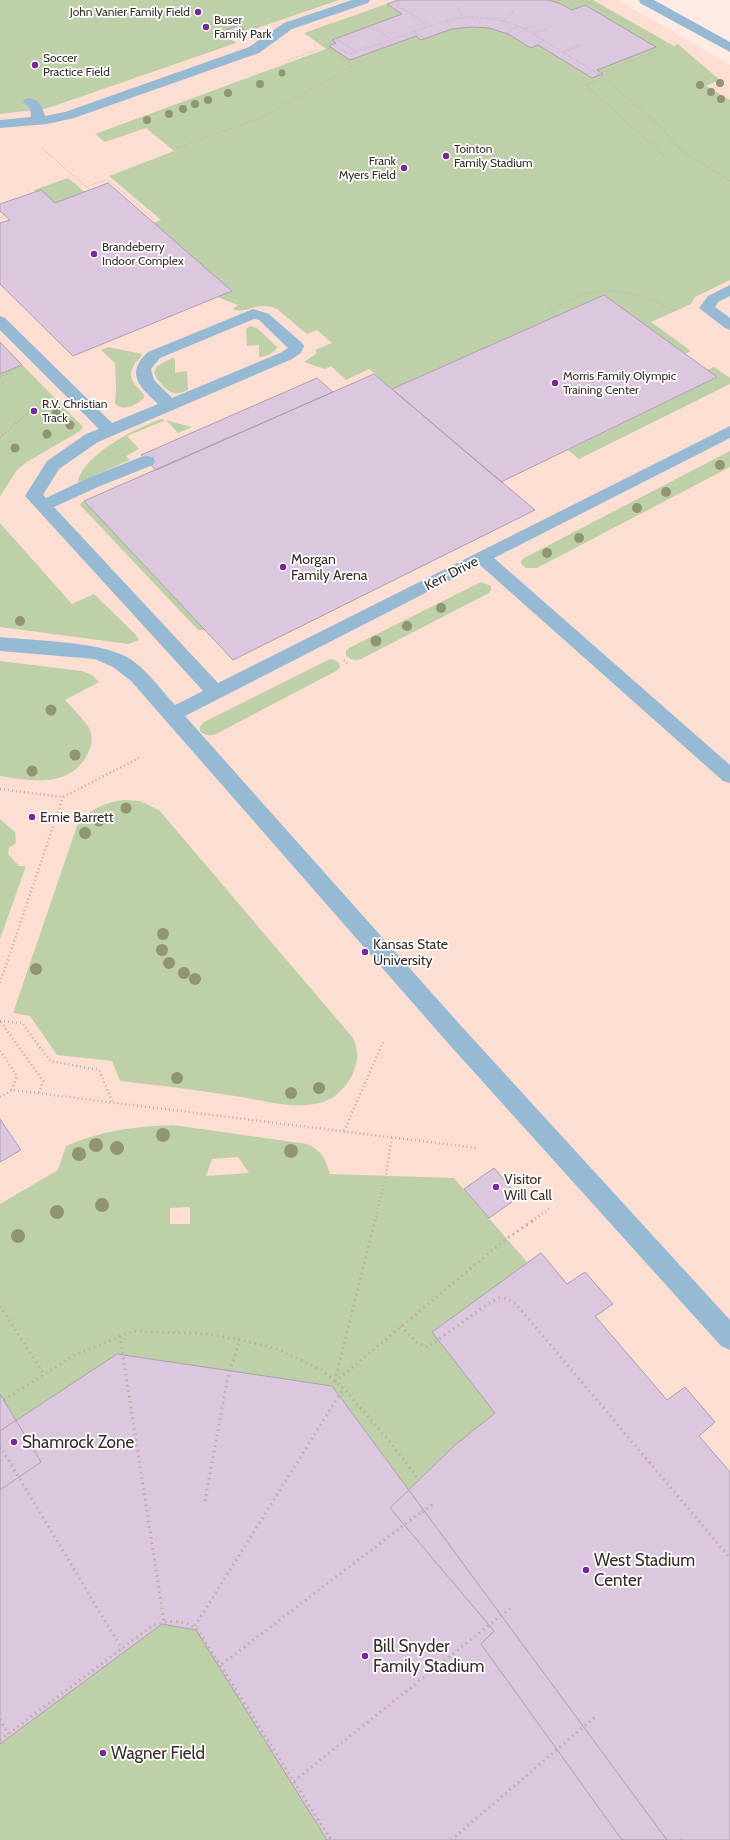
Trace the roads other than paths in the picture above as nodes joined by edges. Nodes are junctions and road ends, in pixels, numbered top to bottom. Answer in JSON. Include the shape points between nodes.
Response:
{"nodes":[{"id":1,"x":364,"y":0,"type":"edge"},
{"id":2,"x":646,"y":0,"type":"edge"},
{"id":3,"x":730,"y":48,"type":"edge"},
{"id":4,"x":30,"y":102,"type":"dead end"},
{"id":5,"x":39,"y":121,"type":"junction"},
{"id":6,"x":0,"y":124,"type":"edge"},
{"id":7,"x":730,"y":290,"type":"edge"},
{"id":8,"x":0,"y":321,"type":"edge"},
{"id":9,"x":730,"y":325,"type":"edge"},
{"id":10,"x":169,"y":405,"type":"junction"},
{"id":11,"x":110,"y":431,"type":"junction"},
{"id":12,"x":730,"y":431,"type":"edge"},
{"id":13,"x":148,"y":461,"type":"dead end"},
{"id":14,"x":43,"y":506,"type":"junction"},
{"id":15,"x":482,"y":557,"type":"junction"},
{"id":16,"x":0,"y":644,"type":"edge"},
{"id":17,"x":216,"y":692,"type":"junction"},
{"id":18,"x":171,"y":715,"type":"junction"},
{"id":19,"x":730,"y":776,"type":"edge"},
{"id":20,"x":730,"y":1338,"type":"edge"}],
"edges":[{"from":1,"to":5,"type":"lane","via":[[288,26],[254,50],[69,115]]},
{"from":2,"to":3,"type":"street"},
{"from":4,"to":5,"type":"lane","via":[[36,107]]},
{"from":5,"to":6,"type":"lane"},
{"from":7,"to":9,"type":"lane","via":[[714,297],[706,308]]},
{"from":8,"to":11,"type":"lane"},
{"from":10,"to":10,"type":"lane","via":[[286,356],[295,350],[296,346],[264,317],[253,314],[154,355],[145,362],[144,378]]},
{"from":10,"to":11,"type":"lane"},
{"from":11,"to":14,"type":"lane","via":[[92,438],[53,465],[34,496]]},
{"from":12,"to":15,"type":"lane","name":"Kerr Drive"},
{"from":13,"to":14,"type":"lane"},
{"from":14,"to":17,"type":"lane"},
{"from":15,"to":17,"type":"lane","name":"Kerr Drive"},
{"from":15,"to":19,"type":"lane"},
{"from":16,"to":18,"type":"lane","via":[[97,653],[120,662],[138,676]]},
{"from":17,"to":18,"type":"lane","name":"Kerr Drive"},
{"from":18,"to":20,"type":"lane","via":[[455,1035]]}]}
